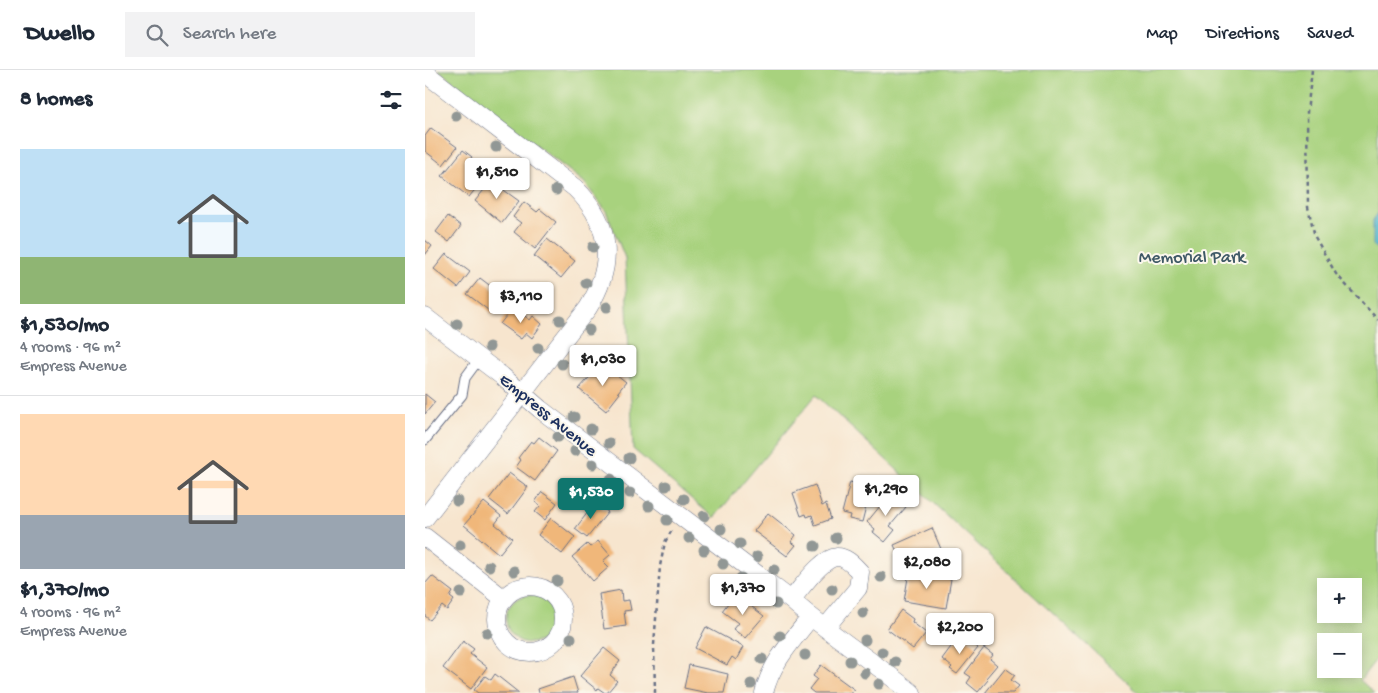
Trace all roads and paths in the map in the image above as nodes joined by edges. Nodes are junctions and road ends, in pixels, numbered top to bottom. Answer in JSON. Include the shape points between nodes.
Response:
{"nodes":[{"id":1,"x":1312,"y":70,"type":"edge"},
{"id":2,"x":425,"y":73,"type":"edge"},
{"id":3,"x":425,"y":317,"type":"edge"},
{"id":4,"x":1378,"y":320,"type":"edge"},
{"id":5,"x":479,"y":359,"type":"junction"},
{"id":6,"x":521,"y":393,"type":"junction"},
{"id":7,"x":425,"y":440,"type":"edge"},
{"id":8,"x":681,"y":516,"type":"junction"},
{"id":9,"x":425,"y":518,"type":"edge"},
{"id":10,"x":425,"y":537,"type":"edge"},
{"id":11,"x":503,"y":599,"type":"dead end"},
{"id":12,"x":791,"y":600,"type":"junction"},
{"id":13,"x":811,"y":618,"type":"junction"},
{"id":14,"x":826,"y":628,"type":"junction"},
{"id":15,"x":655,"y":693,"type":"edge"},
{"id":16,"x":764,"y":693,"type":"edge"},
{"id":17,"x":912,"y":693,"type":"edge"}],
"edges":[{"from":1,"to":4,"type":"path","via":[[1307,112],[1307,207],[1315,237],[1336,274]]},
{"from":2,"to":6,"type":"street","via":[[581,194],[595,212],[603,231],[607,254],[597,294]]},
{"from":3,"to":5,"type":"street","name":"Empress Avenue"},
{"from":5,"to":6,"type":"street","name":"Empress Avenue"},
{"from":5,"to":7,"type":"lane","via":[[465,378],[462,395]]},
{"from":6,"to":8,"type":"street","name":"Empress Avenue"},
{"from":6,"to":9,"type":"street"},
{"from":8,"to":12,"type":"street","name":"Empress Avenue"},
{"from":8,"to":15,"type":"path","via":[[665,542],[660,566],[653,645]]},
{"from":10,"to":11,"type":"street"},
{"from":12,"to":13,"type":"street","name":"Empress Avenue"},
{"from":12,"to":14,"type":"street","via":[[824,562],[837,557],[850,562],[860,572],[858,588]]},
{"from":13,"to":14,"type":"street","name":"Empress Avenue"},
{"from":13,"to":16,"type":"street","via":[[774,666]]},
{"from":14,"to":17,"type":"street","name":"Empress Avenue"}]}
